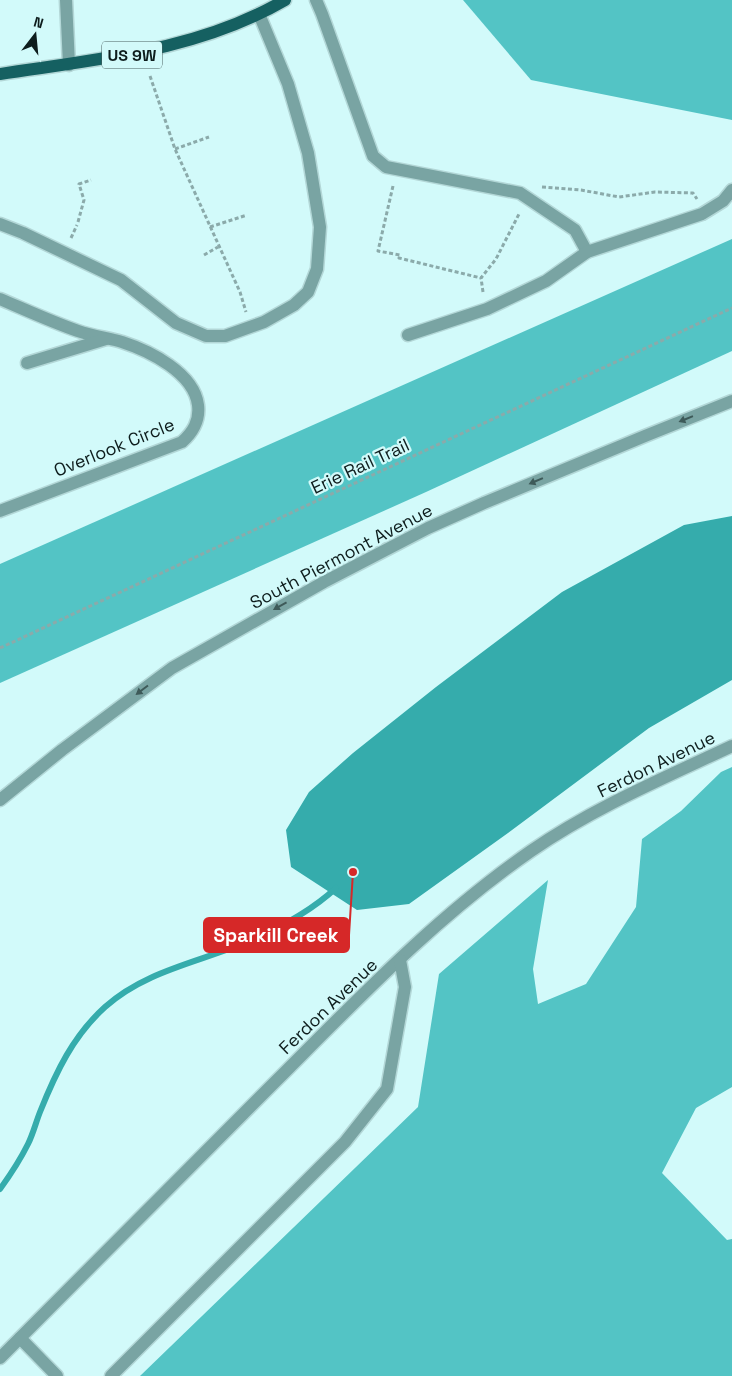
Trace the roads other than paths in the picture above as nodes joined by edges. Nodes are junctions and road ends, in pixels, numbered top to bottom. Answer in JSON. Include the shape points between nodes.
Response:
{"nodes":[{"id":1,"x":66,"y":0,"type":"edge"},
{"id":2,"x":286,"y":0,"type":"edge"},
{"id":3,"x":316,"y":0,"type":"edge"},
{"id":4,"x":258,"y":14,"type":"junction"},
{"id":5,"x":69,"y":65,"type":"junction"},
{"id":6,"x":0,"y":74,"type":"edge"},
{"id":7,"x":732,"y":190,"type":"edge"},
{"id":8,"x":0,"y":224,"type":"edge"},
{"id":9,"x":587,"y":252,"type":"junction"},
{"id":10,"x":0,"y":299,"type":"edge"},
{"id":11,"x":408,"y":335,"type":"dead end"},
{"id":12,"x":107,"y":339,"type":"junction"},
{"id":13,"x":27,"y":363,"type":"dead end"},
{"id":14,"x":732,"y":401,"type":"edge"},
{"id":15,"x":0,"y":511,"type":"edge"},
{"id":16,"x":732,"y":746,"type":"edge"},
{"id":17,"x":0,"y":800,"type":"edge"},
{"id":18,"x":400,"y":960,"type":"junction"},
{"id":19,"x":20,"y":1338,"type":"junction"},
{"id":20,"x":0,"y":1358,"type":"edge"},
{"id":21,"x":57,"y":1376,"type":"edge"},
{"id":22,"x":111,"y":1376,"type":"edge"}],
"edges":[{"from":1,"to":5,"type":"street"},
{"from":2,"to":4,"type":"main road","number":"US 9W"},
{"from":3,"to":9,"type":"street","via":[[373,156],[386,167],[520,193],[575,230]]},
{"from":4,"to":5,"type":"main road","number":"US 9W","via":[[165,47]]},
{"from":4,"to":8,"type":"street","via":[[288,84],[308,153],[320,227],[317,269],[308,292],[294,305],[264,322],[225,336],[206,336],[176,323],[121,280]]},
{"from":5,"to":6,"type":"main road","number":"US 9W"},
{"from":7,"to":9,"type":"street","via":[[723,201],[702,214]]},
{"from":9,"to":11,"type":"street","via":[[546,281],[487,309]]},
{"from":10,"to":12,"type":"street","name":"Overlook Circle"},
{"from":12,"to":13,"type":"street"},
{"from":12,"to":15,"type":"street","name":"Overlook Circle","via":[[150,354],[187,381],[197,399],[198,419],[194,428],[189,436],[174,446]]},
{"from":14,"to":17,"type":"street","name":"South Piermont Avenue","one_way":true,"via":[[428,528],[324,582],[172,668]]},
{"from":16,"to":18,"type":"street","name":"Ferdon Avenue","via":[[598,811],[534,849],[466,901]]},
{"from":18,"to":19,"type":"street","name":"Ferdon Avenue"},
{"from":18,"to":22,"type":"street","via":[[404,993],[387,1089],[345,1142]]},
{"from":19,"to":20,"type":"street","name":"Ferdon Avenue"},
{"from":19,"to":21,"type":"street"}]}
